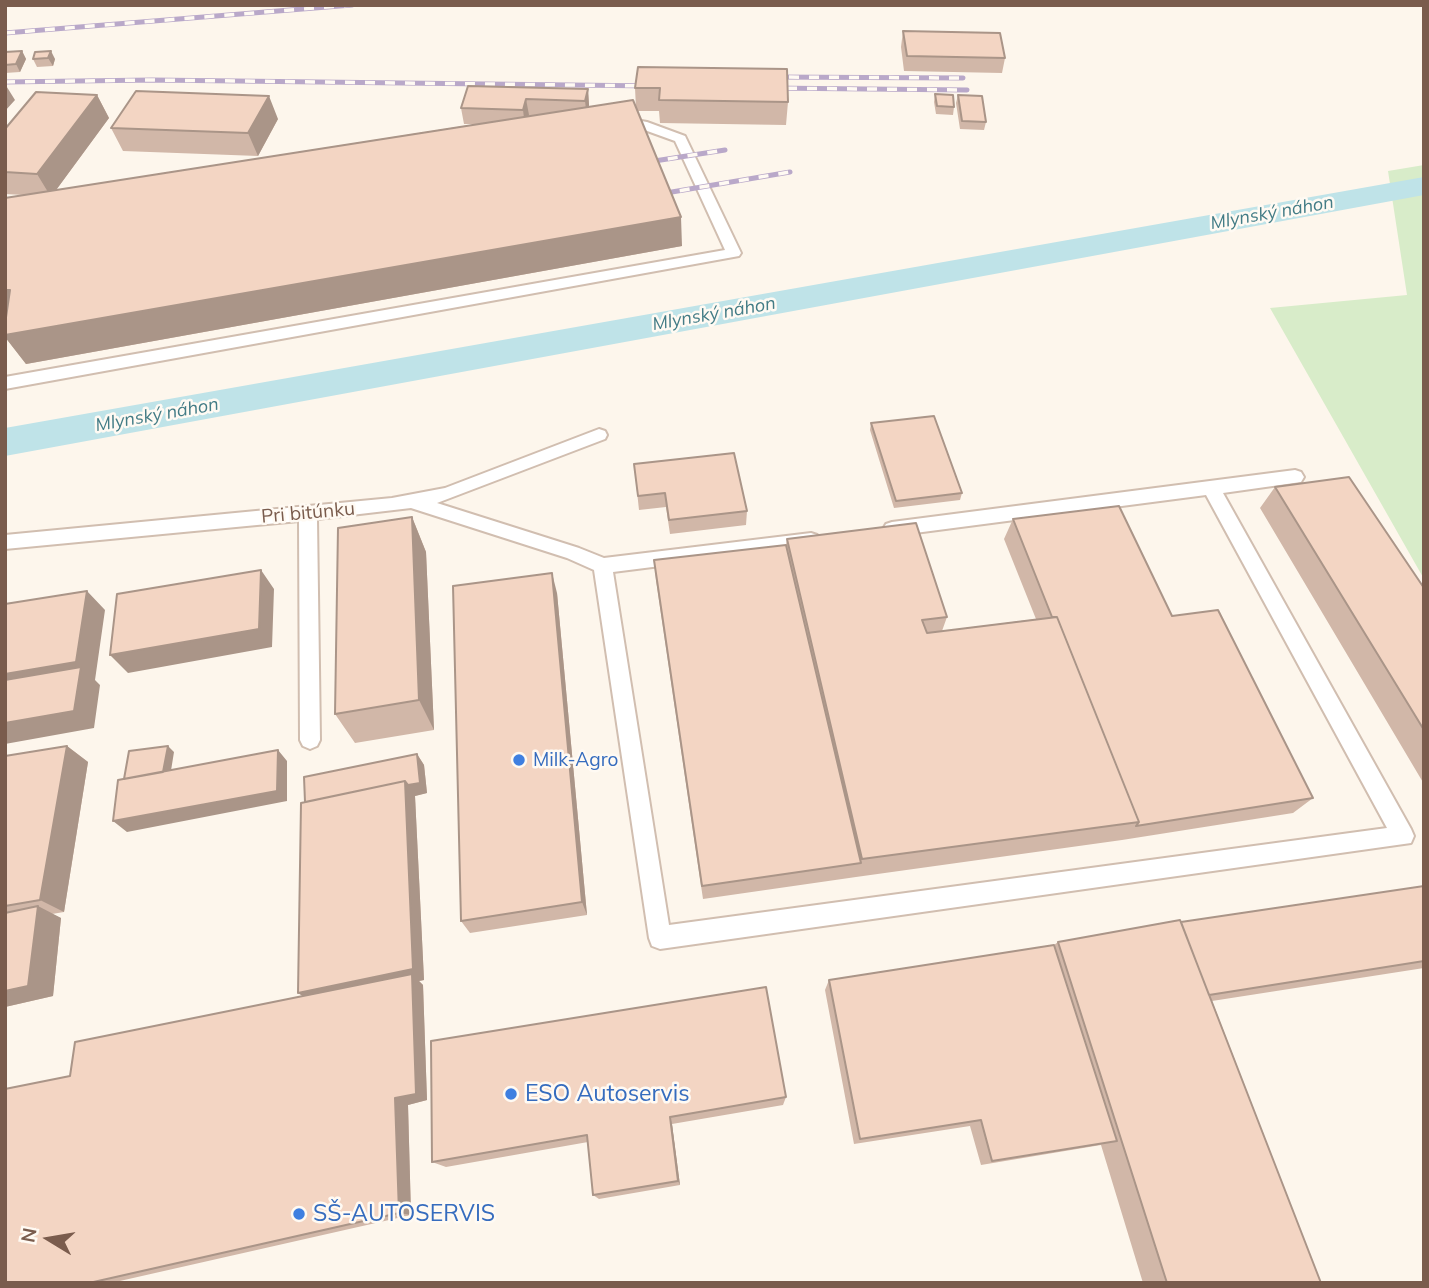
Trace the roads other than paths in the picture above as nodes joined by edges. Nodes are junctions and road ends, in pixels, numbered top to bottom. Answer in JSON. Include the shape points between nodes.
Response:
{"nodes":[{"id":1,"x":611,"y":121,"type":"edge"},
{"id":2,"x":5,"y":383,"type":"edge"},
{"id":3,"x":599,"y":435,"type":"dead end"},
{"id":4,"x":1295,"y":477,"type":"dead end"},
{"id":5,"x":1211,"y":488,"type":"junction"},
{"id":6,"x":411,"y":501,"type":"junction"},
{"id":7,"x":308,"y":513,"type":"junction"},
{"id":8,"x":880,"y":531,"type":"edge"},
{"id":9,"x":824,"y":538,"type":"edge"},
{"id":10,"x":5,"y":542,"type":"edge"},
{"id":11,"x":603,"y":566,"type":"junction"},
{"id":12,"x":310,"y":740,"type":"dead end"}],
"edges":[{"from":1,"to":2,"type":"lane","via":[[634,122],[680,139],[734,253]]},
{"from":3,"to":6,"type":"lane","name":"Pri bitúnku","via":[[447,494]]},
{"from":4,"to":5,"type":"lane"},
{"from":5,"to":8,"type":"lane"},
{"from":5,"to":11,"type":"lane","via":[[1403,836],[660,938]]},
{"from":6,"to":7,"type":"lane","name":"Pri bitúnku"},
{"from":6,"to":11,"type":"lane"},
{"from":7,"to":10,"type":"lane","name":"Pri bitúnku"},
{"from":7,"to":12,"type":"lane"},
{"from":9,"to":11,"type":"lane"}]}
